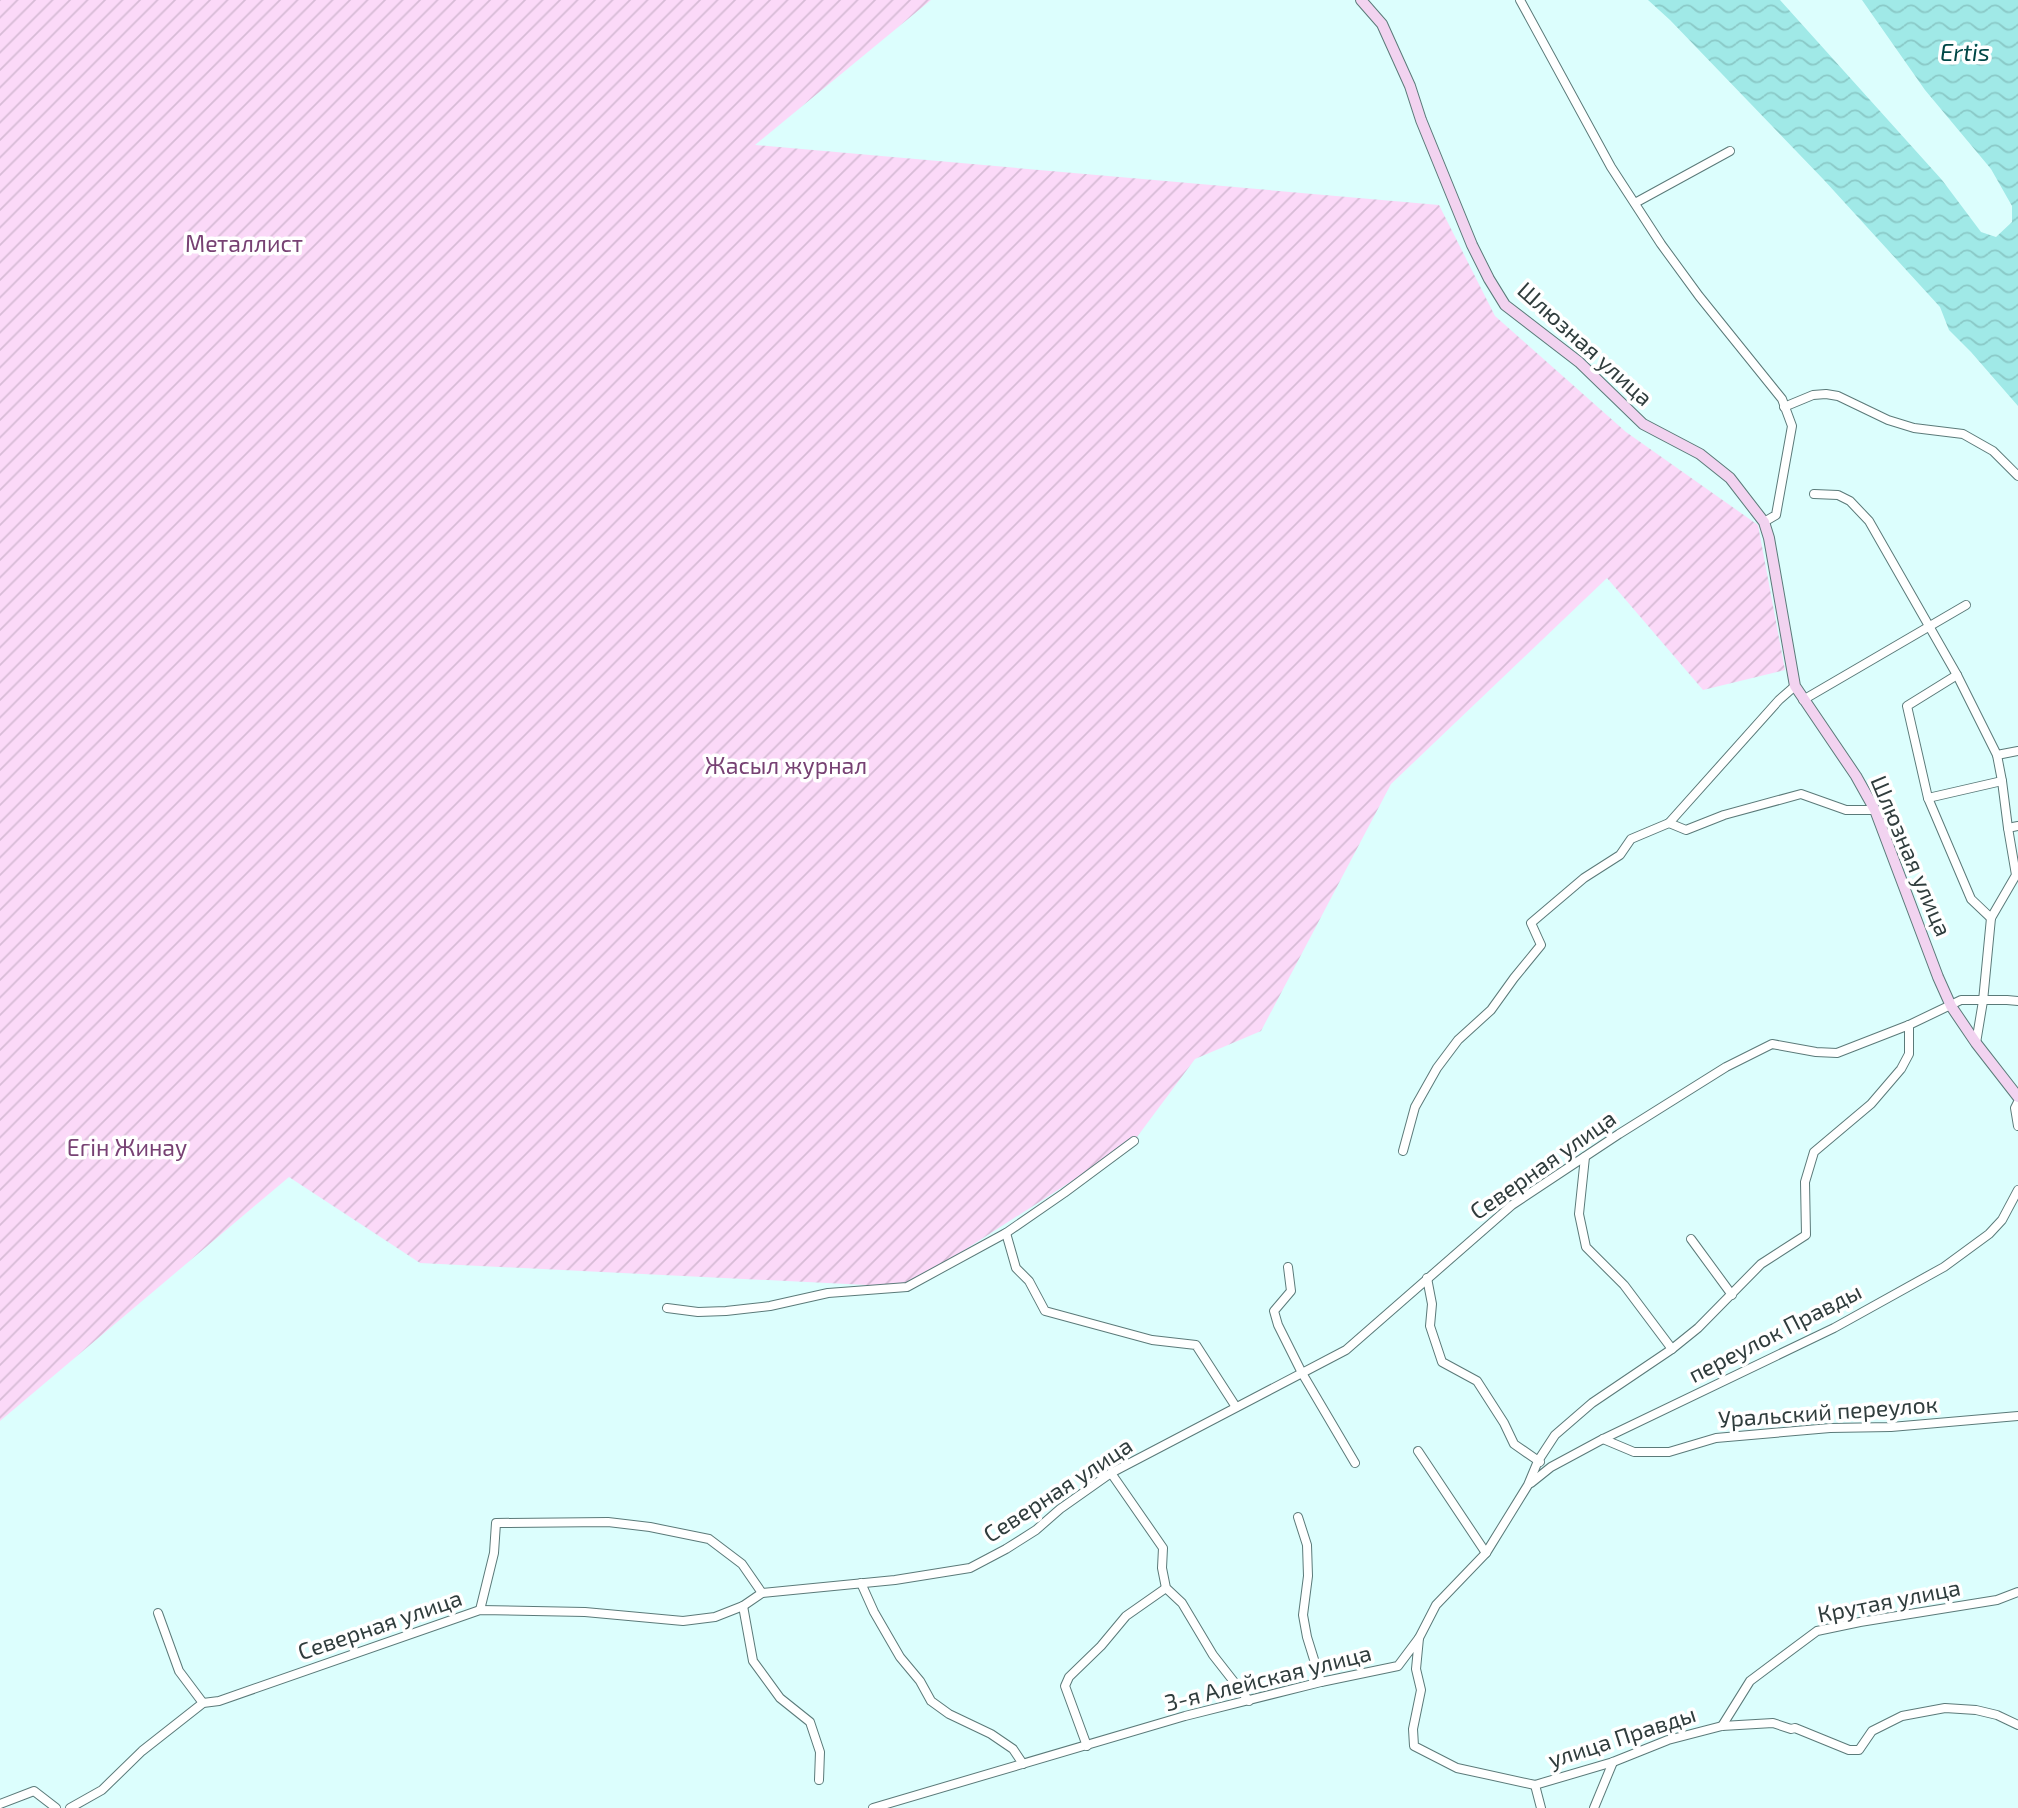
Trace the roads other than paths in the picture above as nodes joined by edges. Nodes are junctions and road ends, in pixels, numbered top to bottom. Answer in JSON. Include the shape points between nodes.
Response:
{"nodes":[{"id":1,"x":1361,"y":0,"type":"edge"},
{"id":2,"x":1520,"y":0,"type":"edge"},
{"id":3,"x":1730,"y":151,"type":"dead end"},
{"id":4,"x":1635,"y":203,"type":"junction"},
{"id":5,"x":1784,"y":407,"type":"junction"},
{"id":6,"x":2018,"y":476,"type":"edge"},
{"id":7,"x":1814,"y":494,"type":"dead end"},
{"id":8,"x":1764,"y":522,"type":"junction"},
{"id":9,"x":1966,"y":605,"type":"dead end"},
{"id":10,"x":1928,"y":626,"type":"junction"},
{"id":11,"x":1957,"y":675,"type":"junction"},
{"id":12,"x":1795,"y":685,"type":"junction"},
{"id":13,"x":1803,"y":700,"type":"junction"},
{"id":14,"x":2018,"y":751,"type":"edge"},
{"id":15,"x":1997,"y":755,"type":"junction"},
{"id":16,"x":2002,"y":781,"type":"junction"},
{"id":17,"x":1928,"y":799,"type":"junction"},
{"id":18,"x":1875,"y":810,"type":"junction"},
{"id":19,"x":1669,"y":823,"type":"junction"},
{"id":20,"x":2018,"y":826,"type":"edge"},
{"id":21,"x":2008,"y":828,"type":"junction"},
{"id":22,"x":1992,"y":918,"type":"junction"},
{"id":23,"x":1983,"y":1001,"type":"junction"},
{"id":24,"x":2018,"y":1001,"type":"edge"},
{"id":25,"x":1951,"y":1006,"type":"junction"},
{"id":26,"x":1909,"y":1025,"type":"junction"},
{"id":27,"x":1976,"y":1043,"type":"junction"},
{"id":28,"x":2018,"y":1097,"type":"edge"},
{"id":29,"x":2018,"y":1102,"type":"edge"},
{"id":30,"x":2018,"y":1126,"type":"edge"},
{"id":31,"x":1134,"y":1141,"type":"dead end"},
{"id":32,"x":1403,"y":1151,"type":"dead end"},
{"id":33,"x":1585,"y":1157,"type":"junction"},
{"id":34,"x":2018,"y":1190,"type":"edge"},
{"id":35,"x":1006,"y":1233,"type":"junction"},
{"id":36,"x":1691,"y":1239,"type":"dead end"},
{"id":37,"x":1287,"y":1267,"type":"dead end"},
{"id":38,"x":1427,"y":1278,"type":"junction"},
{"id":39,"x":1732,"y":1295,"type":"junction"},
{"id":40,"x":667,"y":1308,"type":"dead end"},
{"id":41,"x":1672,"y":1349,"type":"junction"},
{"id":42,"x":1302,"y":1373,"type":"junction"},
{"id":43,"x":1236,"y":1407,"type":"junction"},
{"id":44,"x":2018,"y":1416,"type":"edge"},
{"id":45,"x":1603,"y":1439,"type":"junction"},
{"id":46,"x":1418,"y":1451,"type":"dead end"},
{"id":47,"x":1538,"y":1461,"type":"junction"},
{"id":48,"x":1355,"y":1463,"type":"dead end"},
{"id":49,"x":1551,"y":1467,"type":"junction"},
{"id":50,"x":1111,"y":1473,"type":"junction"},
{"id":51,"x":1528,"y":1485,"type":"junction"},
{"id":52,"x":1298,"y":1517,"type":"dead end"},
{"id":53,"x":1486,"y":1553,"type":"junction"},
{"id":54,"x":861,"y":1583,"type":"junction"},
{"id":55,"x":1166,"y":1588,"type":"junction"},
{"id":56,"x":2018,"y":1592,"type":"edge"},
{"id":57,"x":762,"y":1593,"type":"junction"},
{"id":58,"x":743,"y":1606,"type":"junction"},
{"id":59,"x":480,"y":1610,"type":"junction"},
{"id":60,"x":158,"y":1613,"type":"dead end"},
{"id":61,"x":1419,"y":1638,"type":"junction"},
{"id":62,"x":1321,"y":1682,"type":"junction"},
{"id":63,"x":1249,"y":1701,"type":"junction"},
{"id":64,"x":203,"y":1703,"type":"junction"},
{"id":65,"x":2018,"y":1725,"type":"edge"},
{"id":66,"x":1723,"y":1726,"type":"junction"},
{"id":67,"x":1087,"y":1746,"type":"junction"},
{"id":68,"x":1614,"y":1762,"type":"junction"},
{"id":69,"x":1023,"y":1764,"type":"junction"},
{"id":70,"x":819,"y":1780,"type":"dead end"},
{"id":71,"x":1535,"y":1785,"type":"junction"},
{"id":72,"x":0,"y":1804,"type":"edge"},
{"id":73,"x":56,"y":1808,"type":"edge"},
{"id":74,"x":70,"y":1808,"type":"edge"},
{"id":75,"x":873,"y":1808,"type":"edge"},
{"id":76,"x":1541,"y":1808,"type":"edge"},
{"id":77,"x":1594,"y":1808,"type":"edge"}],
"edges":[{"from":1,"to":8,"type":"street","name":"Шлюзная улица","via":[[1382,24],[1472,245],[1505,305],[1579,362],[1643,424],[1700,454],[1730,478]]},
{"from":2,"to":4,"type":"street"},
{"from":3,"to":4,"type":"street"},
{"from":4,"to":5,"type":"street"},
{"from":5,"to":6,"type":"street","via":[[1813,395],[1838,396],[1914,428],[1963,434],[1993,451]]},
{"from":5,"to":8,"type":"street","via":[[1792,426],[1776,515]]},
{"from":7,"to":10,"type":"street","via":[[1838,495],[1869,521]]},
{"from":8,"to":12,"type":"street","name":"Шлюзная улица"},
{"from":9,"to":10,"type":"street"},
{"from":10,"to":11,"type":"street"},
{"from":10,"to":13,"type":"street"},
{"from":11,"to":15,"type":"street"},
{"from":11,"to":17,"type":"street","via":[[1907,706]]},
{"from":12,"to":13,"type":"street","name":"Шлюзная улица"},
{"from":12,"to":19,"type":"street"},
{"from":13,"to":18,"type":"street","name":"Шлюзная улица"},
{"from":14,"to":15,"type":"street"},
{"from":15,"to":16,"type":"street","name":"Шлюзная улица"},
{"from":16,"to":17,"type":"street"},
{"from":16,"to":21,"type":"street","name":"Шлюзная улица"},
{"from":17,"to":22,"type":"street","via":[[1971,898]]},
{"from":18,"to":19,"type":"street","via":[[1846,810],[1801,794],[1686,830]]},
{"from":18,"to":25,"type":"street","name":"Шлюзная улица"},
{"from":19,"to":32,"type":"street","via":[[1631,839],[1619,855],[1531,923],[1541,946],[1492,1010],[1458,1040],[1437,1068],[1415,1107]]},
{"from":20,"to":21,"type":"street"},
{"from":21,"to":22,"type":"street","name":"Шлюзная улица","via":[[2016,875]]},
{"from":22,"to":23,"type":"street","name":"Шлюзная улица"},
{"from":23,"to":24,"type":"street"},
{"from":23,"to":25,"type":"street","via":[[1961,1000]]},
{"from":23,"to":27,"type":"street","name":"Шлюзная улица"},
{"from":25,"to":26,"type":"street","name":"Северная улица"},
{"from":25,"to":27,"type":"street","name":"Шлюзная улица"},
{"from":26,"to":33,"type":"street","name":"Северная улица","via":[[1837,1053],[1772,1044]]},
{"from":26,"to":39,"type":"street","via":[[1909,1054],[1901,1069],[1871,1104],[1814,1152],[1805,1182],[1806,1235],[1761,1264]]},
{"from":27,"to":28,"type":"street","name":"Шлюзная улица"},
{"from":29,"to":30,"type":"street"},
{"from":31,"to":35,"type":"street"},
{"from":33,"to":38,"type":"street","name":"Северная улица","via":[[1511,1205]]},
{"from":33,"to":41,"type":"street","via":[[1579,1213],[1586,1247],[1610,1269]]},
{"from":34,"to":45,"type":"street","name":"переулок Правды","via":[[1989,1234],[1944,1267],[1834,1328]]},
{"from":35,"to":40,"type":"street","via":[[907,1287],[828,1293],[726,1311]]},
{"from":35,"to":43,"type":"street","via":[[1016,1268],[1030,1281],[1045,1311],[1152,1340],[1196,1345]]},
{"from":36,"to":39,"type":"street"},
{"from":37,"to":42,"type":"street","via":[[1290,1291],[1274,1311]]},
{"from":38,"to":42,"type":"street","name":"Северная улица","via":[[1346,1350]]},
{"from":38,"to":47,"type":"street","via":[[1430,1326],[1441,1362],[1477,1381],[1514,1444]]},
{"from":39,"to":41,"type":"street"},
{"from":41,"to":47,"type":"street","via":[[1583,1411],[1555,1435]]},
{"from":42,"to":43,"type":"street","name":"Северная улица"},
{"from":42,"to":48,"type":"street"},
{"from":43,"to":50,"type":"street","name":"Северная улица"},
{"from":44,"to":45,"type":"street","name":"Уральский переулок","via":[[1716,1438],[1669,1452],[1634,1452]]},
{"from":45,"to":49,"type":"street","name":"переулок Правды"},
{"from":46,"to":53,"type":"street"},
{"from":47,"to":49,"type":"street"},
{"from":47,"to":51,"type":"street"},
{"from":49,"to":51,"type":"street","name":"переулок Правды"},
{"from":50,"to":54,"type":"street","name":"Северная улица","via":[[1036,1530],[970,1567]]},
{"from":50,"to":55,"type":"street","via":[[1163,1548]]},
{"from":51,"to":53,"type":"street"},
{"from":52,"to":62,"type":"street","via":[[1307,1545],[1303,1615]]},
{"from":53,"to":61,"type":"street","via":[[1436,1605]]},
{"from":54,"to":57,"type":"street","name":"Северная улица"},
{"from":54,"to":69,"type":"street","via":[[900,1657],[931,1701],[1013,1749]]},
{"from":55,"to":63,"type":"street","via":[[1182,1603],[1213,1655]]},
{"from":55,"to":67,"type":"street","via":[[1126,1616],[1069,1677],[1065,1686]]},
{"from":56,"to":66,"type":"street","name":"Крутая улица","via":[[1997,1600],[1817,1631],[1750,1681]]},
{"from":57,"to":58,"type":"street","name":"Северная улица"},
{"from":57,"to":59,"type":"street","via":[[742,1564],[709,1539],[608,1522],[496,1523]]},
{"from":58,"to":59,"type":"street","name":"Северная улица","via":[[715,1617],[683,1621],[585,1612]]},
{"from":58,"to":70,"type":"street","via":[[753,1661],[780,1698],[810,1722],[820,1752]]},
{"from":59,"to":64,"type":"street","name":"Северная улица"},
{"from":60,"to":64,"type":"street","via":[[179,1671]]},
{"from":61,"to":62,"type":"street","name":"3-я Алейская улица","via":[[1398,1666]]},
{"from":61,"to":71,"type":"street","via":[[1416,1669],[1421,1690],[1414,1746],[1457,1769]]},
{"from":62,"to":63,"type":"street","name":"3-я Алейская улица"},
{"from":63,"to":67,"type":"street","name":"3-я Алейская улица"},
{"from":64,"to":74,"type":"street","name":"Северная улица","via":[[102,1790]]},
{"from":65,"to":66,"type":"street","name":"улица Правды","via":[[1976,1710],[1945,1708],[1902,1716],[1872,1731],[1859,1750],[1773,1723]]},
{"from":66,"to":68,"type":"street","name":"улица Правды","via":[[1668,1740]]},
{"from":67,"to":69,"type":"street","name":"3-я Алейская улица"},
{"from":68,"to":71,"type":"street","name":"улица Правды"},
{"from":68,"to":77,"type":"street"},
{"from":69,"to":75,"type":"street","name":"3-я Алейская улица"},
{"from":71,"to":76,"type":"street","name":"улица Правды"},
{"from":72,"to":73,"type":"street","via":[[34,1791]]}]}
